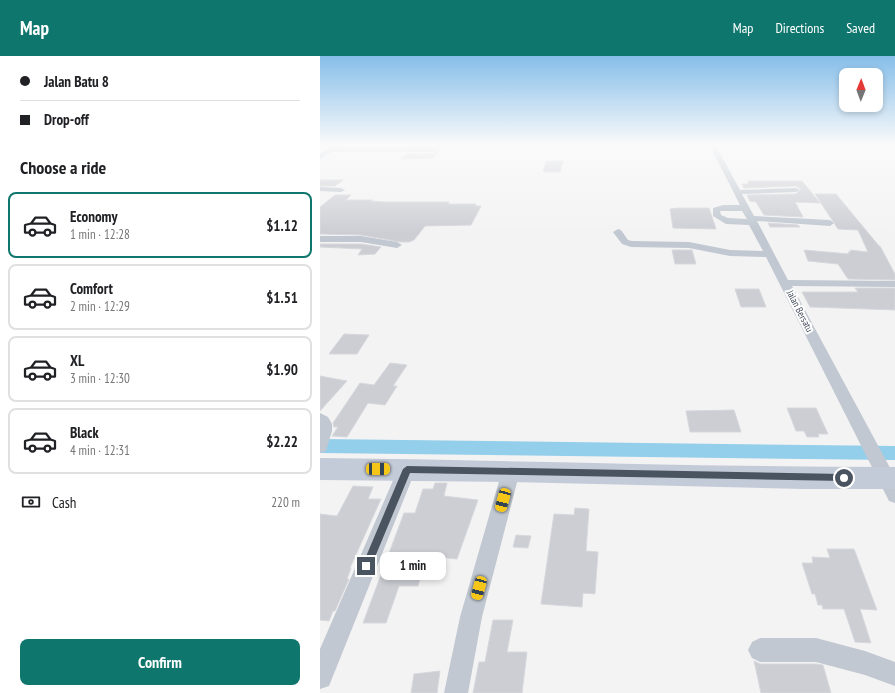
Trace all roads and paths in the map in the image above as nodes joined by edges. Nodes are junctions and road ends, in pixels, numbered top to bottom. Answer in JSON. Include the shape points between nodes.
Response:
{"nodes":[{"id":1,"x":728,"y":174,"type":"edge"},
{"id":2,"x":320,"y":189,"type":"edge"},
{"id":3,"x":340,"y":190,"type":"dead end"},
{"id":4,"x":796,"y":190,"type":"dead end"},
{"id":5,"x":738,"y":192,"type":"junction"},
{"id":6,"x":749,"y":216,"type":"junction"},
{"id":7,"x":830,"y":223,"type":"dead end"},
{"id":8,"x":618,"y":232,"type":"dead end"},
{"id":9,"x":320,"y":239,"type":"edge"},
{"id":10,"x":397,"y":245,"type":"dead end"},
{"id":11,"x":770,"y":254,"type":"junction"},
{"id":12,"x":785,"y":283,"type":"junction"},
{"id":13,"x":895,"y":284,"type":"edge"},
{"id":14,"x":320,"y":469,"type":"edge"},
{"id":15,"x":407,"y":469,"type":"junction"},
{"id":16,"x":511,"y":471,"type":"junction"},
{"id":17,"x":889,"y":479,"type":"edge"},
{"id":18,"x":760,"y":650,"type":"dead end"},
{"id":19,"x":895,"y":674,"type":"edge"},
{"id":20,"x":320,"y":676,"type":"edge"},
{"id":21,"x":456,"y":693,"type":"edge"}],
"edges":[{"from":1,"to":5,"type":"street","name":"Jalan Bersatu"},
{"from":2,"to":3,"type":"street"},
{"from":4,"to":5,"type":"street"},
{"from":5,"to":6,"type":"street","name":"Jalan Bersatu"},
{"from":6,"to":7,"type":"street"},
{"from":6,"to":11,"type":"street","name":"Jalan Bersatu"},
{"from":8,"to":11,"type":"street","via":[[625,242],[631,244],[689,245],[730,253]]},
{"from":9,"to":10,"type":"street","via":[[361,239]]},
{"from":11,"to":12,"type":"street","name":"Jalan Bersatu"},
{"from":12,"to":13,"type":"street"},
{"from":12,"to":17,"type":"street","name":"Jalan Bersatu"},
{"from":14,"to":15,"type":"street"},
{"from":15,"to":16,"type":"street"},
{"from":15,"to":20,"type":"street"},
{"from":16,"to":17,"type":"street"},
{"from":16,"to":21,"type":"street","via":[[471,617]]},
{"from":18,"to":19,"type":"street","via":[[816,650],[865,662]]}]}
